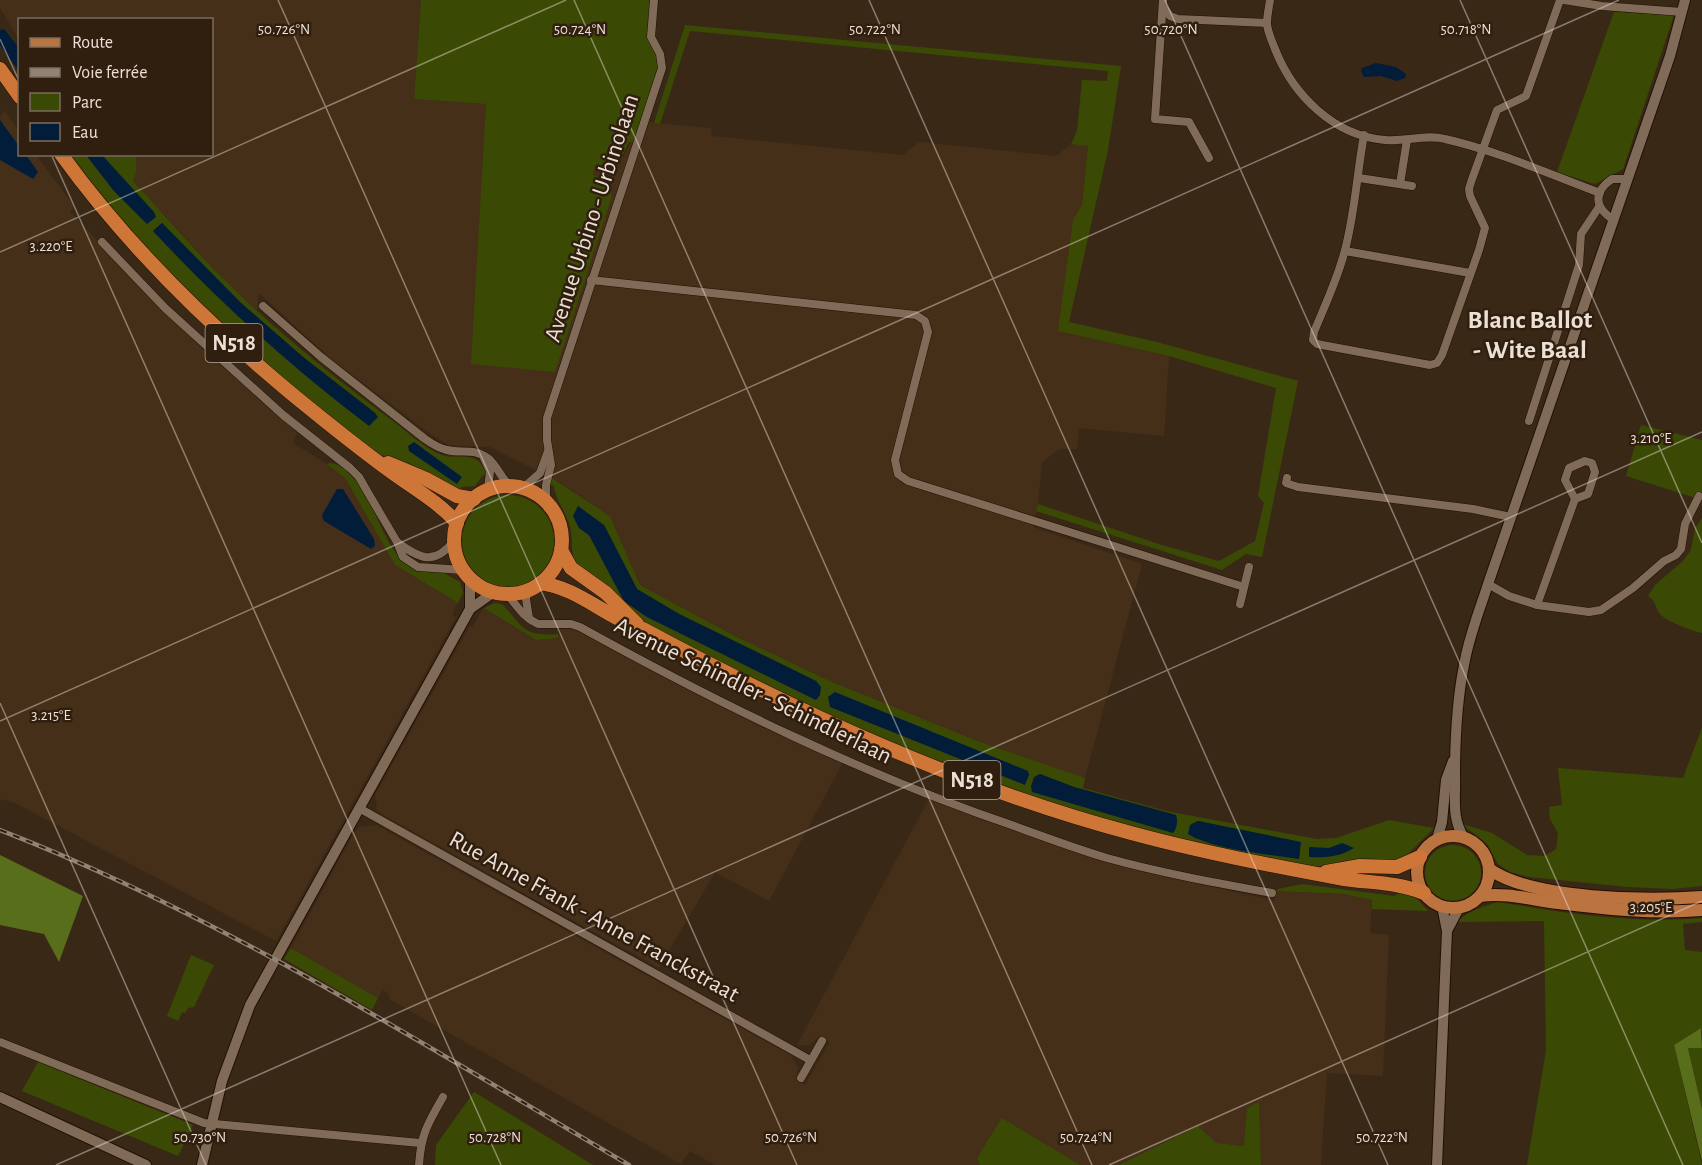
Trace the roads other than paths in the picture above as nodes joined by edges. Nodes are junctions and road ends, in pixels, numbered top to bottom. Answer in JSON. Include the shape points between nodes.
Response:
{"nodes":[{"id":1,"x":654,"y":0,"type":"edge"},
{"id":2,"x":1270,"y":0,"type":"edge"},
{"id":3,"x":1562,"y":0,"type":"edge"},
{"id":4,"x":1684,"y":0,"type":"edge"},
{"id":5,"x":1163,"y":3,"type":"edge"},
{"id":6,"x":1682,"y":12,"type":"junction"},
{"id":7,"x":1267,"y":23,"type":"junction"},
{"id":8,"x":0,"y":69,"type":"edge"},
{"id":9,"x":18,"y":94,"type":"edge"},
{"id":10,"x":1364,"y":135,"type":"junction"},
{"id":11,"x":1407,"y":140,"type":"junction"},
{"id":12,"x":1482,"y":150,"type":"junction"},
{"id":13,"x":63,"y":156,"type":"edge"},
{"id":14,"x":1209,"y":158,"type":"dead end"},
{"id":15,"x":1359,"y":178,"type":"junction"},
{"id":16,"x":1627,"y":179,"type":"junction"},
{"id":17,"x":1400,"y":184,"type":"junction"},
{"id":18,"x":1412,"y":186,"type":"dead end"},
{"id":19,"x":1600,"y":193,"type":"junction"},
{"id":20,"x":1599,"y":207,"type":"junction"},
{"id":21,"x":1614,"y":220,"type":"junction"},
{"id":22,"x":102,"y":242,"type":"dead end"},
{"id":23,"x":1345,"y":251,"type":"junction"},
{"id":24,"x":1470,"y":273,"type":"junction"},
{"id":25,"x":591,"y":280,"type":"junction"},
{"id":26,"x":263,"y":306,"type":"dead end"},
{"id":27,"x":1529,"y":421,"type":"dead end"},
{"id":28,"x":548,"y":449,"type":"junction"},
{"id":29,"x":483,"y":456,"type":"junction"},
{"id":30,"x":373,"y":458,"type":"junction"},
{"id":31,"x":1287,"y":478,"type":"dead end"},
{"id":32,"x":516,"y":487,"type":"junction"},
{"id":33,"x":488,"y":490,"type":"junction"},
{"id":34,"x":1699,"y":496,"type":"dead end"},
{"id":35,"x":474,"y":499,"type":"junction"},
{"id":36,"x":1575,"y":499,"type":"junction"},
{"id":37,"x":546,"y":502,"type":"junction"},
{"id":38,"x":1511,"y":517,"type":"junction"},
{"id":39,"x":457,"y":523,"type":"junction"},
{"id":40,"x":454,"y":541,"type":"junction"},
{"id":41,"x":397,"y":542,"type":"junction"},
{"id":42,"x":561,"y":550,"type":"junction"},
{"id":43,"x":1249,"y":567,"type":"dead end"},
{"id":44,"x":467,"y":574,"type":"junction"},
{"id":45,"x":1488,"y":584,"type":"junction"},
{"id":46,"x":534,"y":587,"type":"junction"},
{"id":47,"x":1244,"y":587,"type":"junction"},
{"id":48,"x":500,"y":593,"type":"junction"},
{"id":49,"x":1240,"y":604,"type":"dead end"},
{"id":50,"x":1537,"y":604,"type":"junction"},
{"id":51,"x":470,"y":609,"type":"junction"},
{"id":52,"x":529,"y":618,"type":"junction"},
{"id":53,"x":643,"y":629,"type":"junction"},
{"id":54,"x":1455,"y":755,"type":"junction"},
{"id":55,"x":359,"y":808,"type":"junction"},
{"id":56,"x":1464,"y":838,"type":"junction"},
{"id":57,"x":1437,"y":840,"type":"junction"},
{"id":58,"x":1420,"y":857,"type":"junction"},
{"id":59,"x":1489,"y":869,"type":"junction"},
{"id":60,"x":1322,"y":873,"type":"junction"},
{"id":61,"x":1272,"y":893,"type":"dead end"},
{"id":62,"x":1424,"y":893,"type":"junction"},
{"id":63,"x":1480,"y":896,"type":"junction"},
{"id":64,"x":1702,"y":897,"type":"edge"},
{"id":65,"x":1442,"y":906,"type":"junction"},
{"id":66,"x":1459,"y":908,"type":"junction"},
{"id":67,"x":1702,"y":910,"type":"edge"},
{"id":68,"x":1447,"y":931,"type":"junction"},
{"id":69,"x":822,"y":1041,"type":"dead end"},
{"id":70,"x":0,"y":1042,"type":"edge"},
{"id":71,"x":810,"y":1060,"type":"junction"},
{"id":72,"x":801,"y":1078,"type":"dead end"},
{"id":73,"x":443,"y":1096,"type":"dead end"},
{"id":74,"x":0,"y":1097,"type":"edge"},
{"id":75,"x":213,"y":1124,"type":"junction"},
{"id":76,"x":420,"y":1143,"type":"junction"},
{"id":77,"x":146,"y":1165,"type":"edge"},
{"id":78,"x":202,"y":1165,"type":"edge"},
{"id":79,"x":419,"y":1165,"type":"edge"},
{"id":80,"x":1437,"y":1165,"type":"edge"}],
"edges":[{"from":1,"to":25,"type":"street","name":"Avenue Urbino - Urbinolaan","via":[[651,35],[662,68]]},
{"from":2,"to":7,"type":"street"},
{"from":3,"to":6,"type":"street"},
{"from":3,"to":12,"type":"street","via":[[1527,96],[1497,110]]},
{"from":4,"to":6,"type":"street"},
{"from":5,"to":7,"type":"street","via":[[1170,16],[1178,19]]},
{"from":5,"to":14,"type":"street","via":[[1155,119],[1189,122]]},
{"from":6,"to":16,"type":"street"},
{"from":7,"to":10,"type":"street","via":[[1284,69],[1304,98],[1339,126]]},
{"from":8,"to":9,"type":"highway"},
{"from":10,"to":11,"type":"street"},
{"from":10,"to":15,"type":"street"},
{"from":11,"to":12,"type":"street","via":[[1442,138]]},
{"from":11,"to":17,"type":"street"},
{"from":12,"to":19,"type":"street"},
{"from":12,"to":24,"type":"street","via":[[1469,189],[1485,228]]},
{"from":13,"to":30,"type":"highway","number":"N518","via":[[161,272],[236,345]]},
{"from":15,"to":17,"type":"street"},
{"from":15,"to":23,"type":"street"},
{"from":16,"to":19,"type":"street","via":[[1612,179]]},
{"from":16,"to":21,"type":"street"},
{"from":17,"to":18,"type":"street"},
{"from":19,"to":20,"type":"street"},
{"from":20,"to":21,"type":"street"},
{"from":20,"to":27,"type":"street","via":[[1581,234],[1579,265]]},
{"from":21,"to":38,"type":"street"},
{"from":22,"to":41,"type":"street","via":[[165,308],[359,477]]},
{"from":23,"to":24,"type":"street"},
{"from":23,"to":24,"type":"street","via":[[1313,340],[1317,344],[1430,365],[1442,356]]},
{"from":25,"to":28,"type":"street","name":"Avenue Urbino - Urbinolaan","via":[[547,418]]},
{"from":25,"to":47,"type":"street","via":[[916,315],[925,321],[928,332],[895,460],[898,474],[908,481]]},
{"from":26,"to":29,"type":"street","via":[[425,439],[449,451],[465,450]]},
{"from":28,"to":32,"type":"street","name":"Avenue Urbino - Urbinolaan","via":[[540,473]]},
{"from":28,"to":37,"type":"street","name":"Avenue Urbino - Urbinolaan","via":[[551,465]]},
{"from":29,"to":32,"type":"street","via":[[503,480]]},
{"from":29,"to":33,"type":"street","via":[[490,471]]},
{"from":30,"to":35,"type":"highway","number":"N518","via":[[457,496]]},
{"from":30,"to":39,"type":"highway","number":"N518","via":[[446,510]]},
{"from":31,"to":38,"type":"street","via":[[1286,483],[1298,488]]},
{"from":32,"to":33,"type":"highway"},
{"from":32,"to":37,"type":"highway"},
{"from":33,"to":35,"type":"highway"},
{"from":34,"to":50,"type":"street","via":[[1685,524],[1681,549],[1612,604],[1589,612]]},
{"from":35,"to":39,"type":"highway"},
{"from":36,"to":36,"type":"street","via":[[1588,494],[1595,472],[1592,463],[1585,461],[1569,468],[1565,480]]},
{"from":36,"to":50,"type":"street"},
{"from":37,"to":42,"type":"highway","number":"N518","via":[[560,528]]},
{"from":38,"to":45,"type":"street"},
{"from":39,"to":40,"type":"highway"},
{"from":40,"to":41,"type":"street","via":[[432,558],[415,554]]},
{"from":40,"to":44,"type":"highway","via":[[456,556]]},
{"from":41,"to":44,"type":"street","via":[[403,556],[418,567]]},
{"from":42,"to":46,"type":"highway","via":[[552,572]]},
{"from":42,"to":53,"type":"highway","number":"N518","via":[[571,568],[606,593]]},
{"from":43,"to":47,"type":"street"},
{"from":44,"to":48,"type":"highway","via":[[481,587]]},
{"from":44,"to":51,"type":"street"},
{"from":45,"to":50,"type":"street","via":[[1509,596]]},
{"from":45,"to":54,"type":"street","via":[[1465,658],[1457,706]]},
{"from":46,"to":48,"type":"highway","number":"N518"},
{"from":46,"to":52,"type":"street","via":[[526,600]]},
{"from":46,"to":53,"type":"highway","number":"N518","via":[[559,586],[628,625]]},
{"from":47,"to":49,"type":"street"},
{"from":48,"to":51,"type":"street"},
{"from":48,"to":52,"type":"street"},
{"from":51,"to":55,"type":"street"},
{"from":52,"to":61,"type":"street","name":"Avenue Schindler - Schindlerlaan","via":[[538,624],[580,627],[797,740],[967,810],[1108,858]]},
{"from":53,"to":60,"type":"highway","number":"N518","via":[[816,717],[982,784],[1129,833]]},
{"from":54,"to":56,"type":"street","via":[[1454,812]]},
{"from":54,"to":57,"type":"street","via":[[1446,780]]},
{"from":55,"to":71,"type":"street","name":"Rue Anne Frank - Anne Franckstraat"},
{"from":55,"to":75,"type":"street","via":[[250,1005],[222,1081]]},
{"from":56,"to":57,"type":"main road","via":[[1450,836]]},
{"from":56,"to":59,"type":"main road","via":[[1481,850]]},
{"from":57,"to":58,"type":"main road"},
{"from":58,"to":60,"type":"highway","number":"N518","via":[[1397,867],[1360,866]]},
{"from":58,"to":62,"type":"main road","via":[[1417,875]]},
{"from":59,"to":63,"type":"main road"},
{"from":59,"to":64,"type":"main road","via":[[1512,882],[1537,888],[1609,897]]},
{"from":60,"to":62,"type":"highway","number":"N518","via":[[1403,885]]},
{"from":62,"to":65,"type":"main road"},
{"from":63,"to":66,"type":"main road"},
{"from":63,"to":67,"type":"main road","via":[[1499,893],[1616,910]]},
{"from":65,"to":66,"type":"main road"},
{"from":65,"to":68,"type":"street"},
{"from":66,"to":68,"type":"street"},
{"from":68,"to":80,"type":"street"},
{"from":69,"to":71,"type":"street"},
{"from":70,"to":75,"type":"street","via":[[204,1124]]},
{"from":71,"to":72,"type":"street"},
{"from":73,"to":76,"type":"street"},
{"from":74,"to":77,"type":"street"},
{"from":75,"to":76,"type":"street"},
{"from":75,"to":78,"type":"street"},
{"from":76,"to":79,"type":"street"}]}
